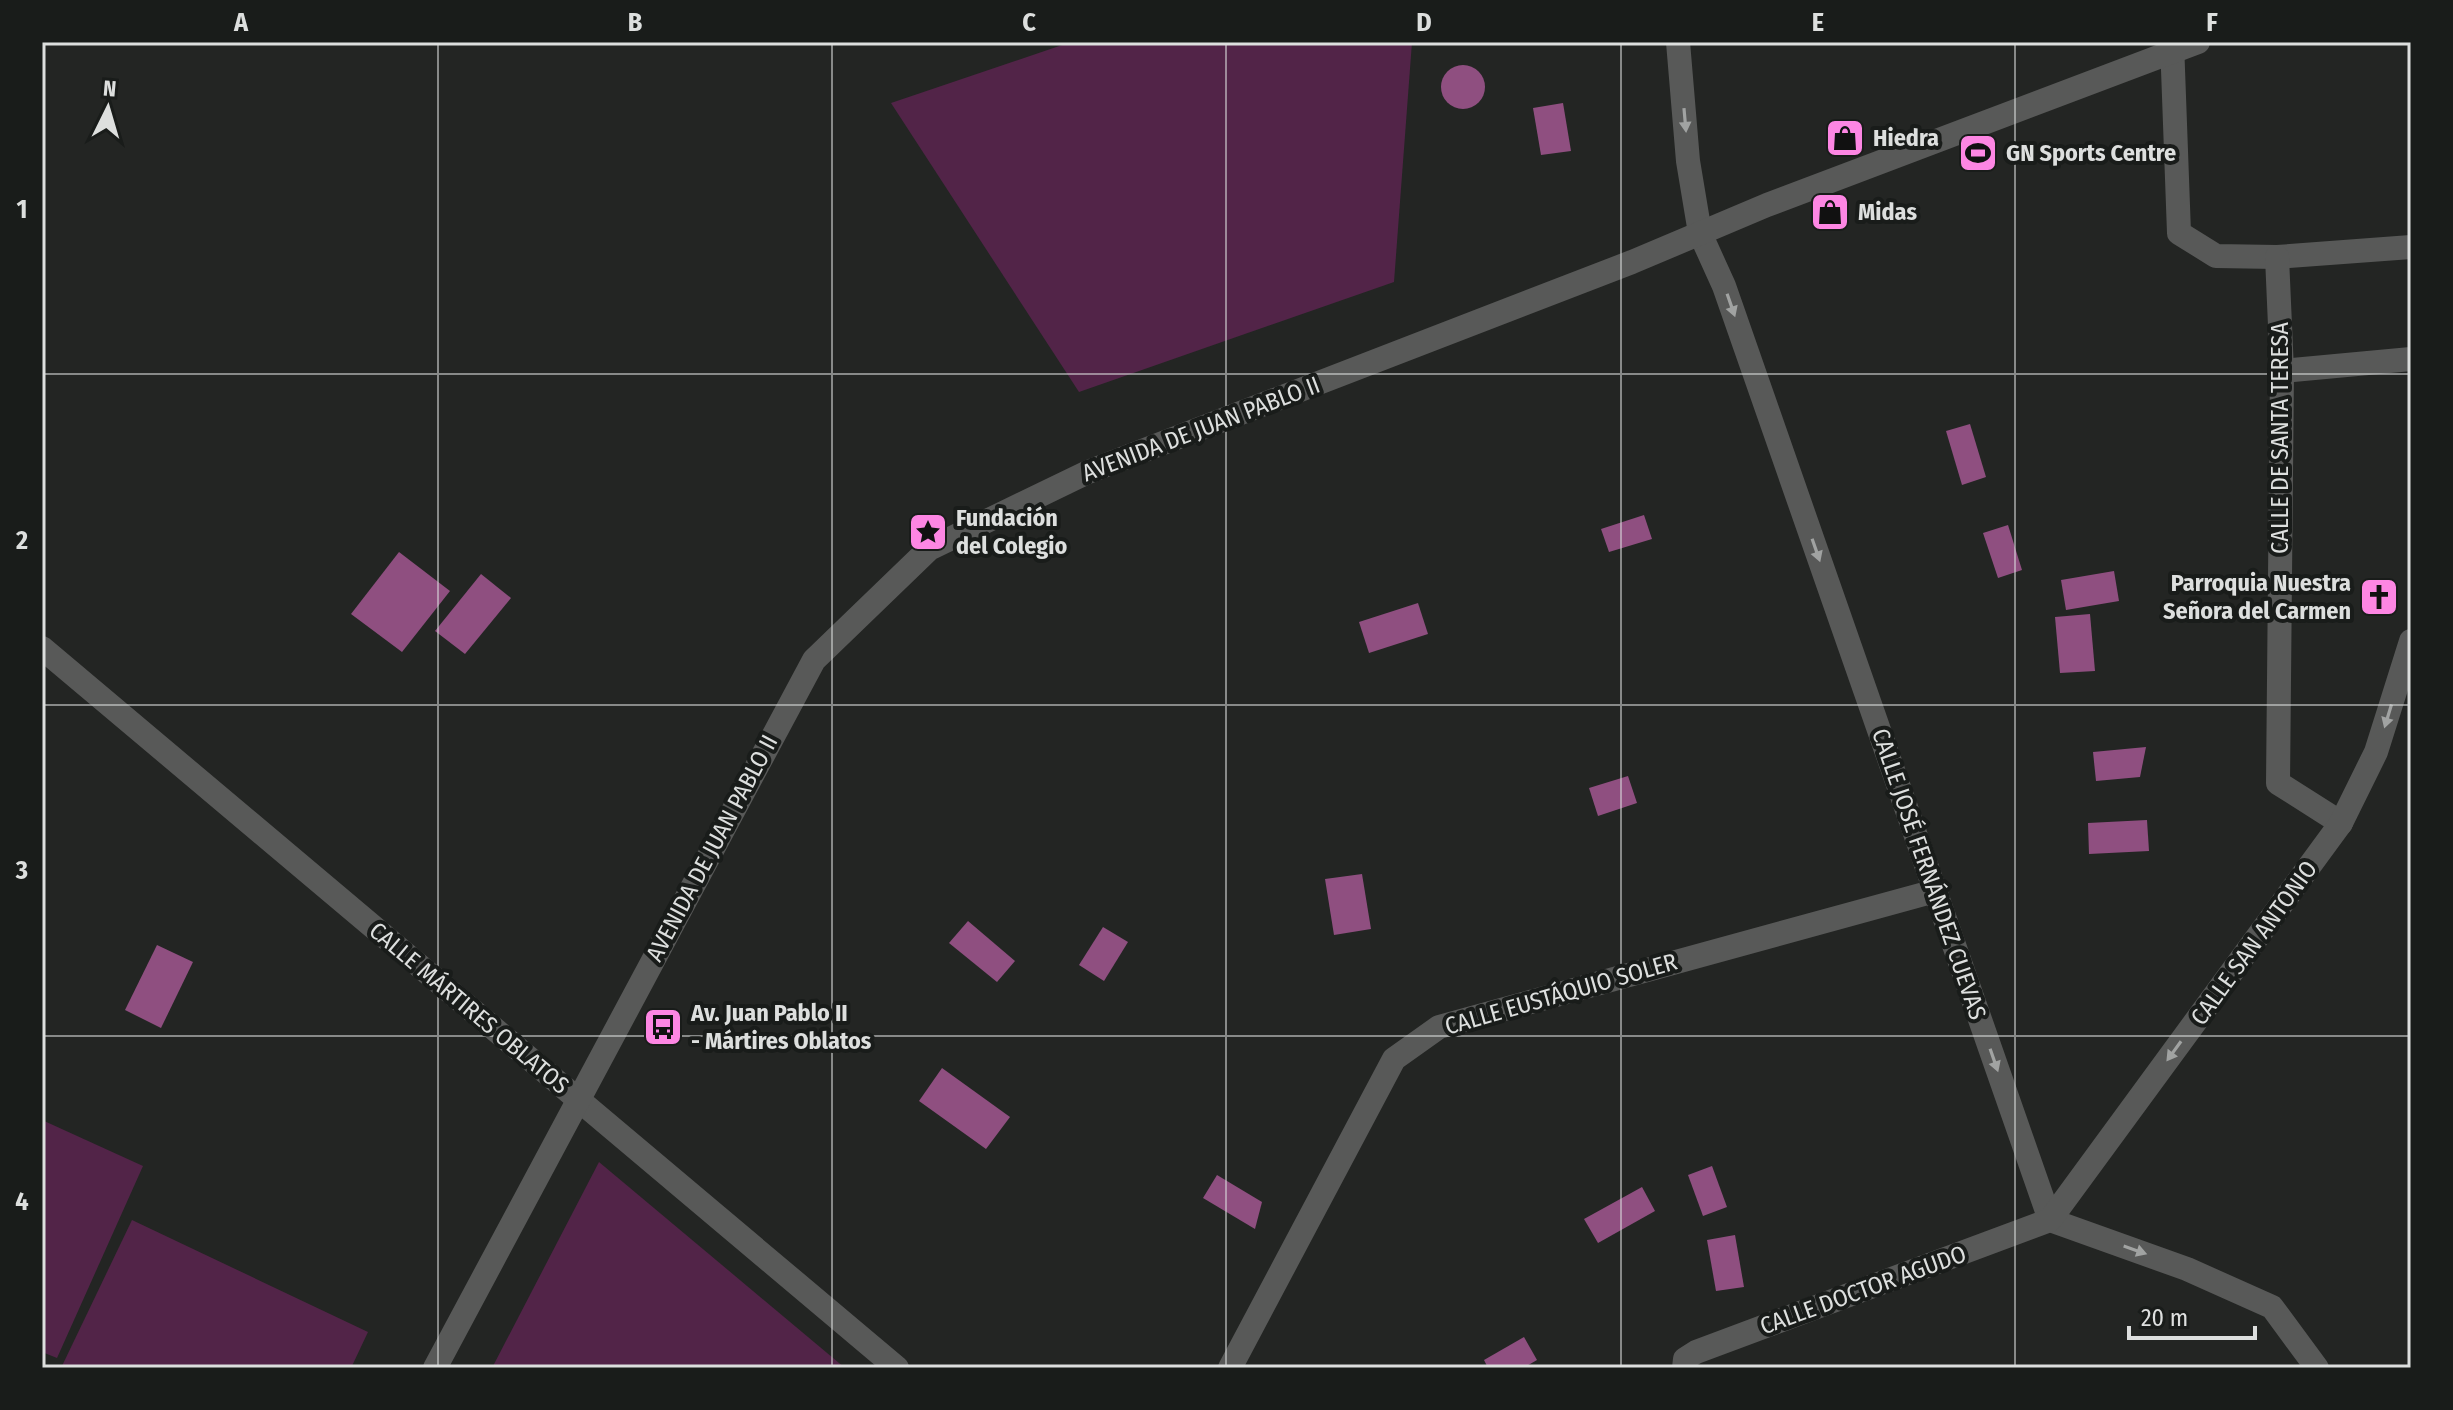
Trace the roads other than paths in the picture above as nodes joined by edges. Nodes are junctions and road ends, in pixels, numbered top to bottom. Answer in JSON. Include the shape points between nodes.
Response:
{"nodes":[{"id":1,"x":1678,"y":42,"type":"edge"},
{"id":2,"x":2198,"y":42,"type":"edge"},
{"id":3,"x":2172,"y":47,"type":"edge"},
{"id":4,"x":1700,"y":233,"type":"junction"},
{"id":5,"x":2411,"y":247,"type":"edge"},
{"id":6,"x":2277,"y":257,"type":"junction"},
{"id":7,"x":2411,"y":359,"type":"edge"},
{"id":8,"x":2282,"y":371,"type":"junction"},
{"id":9,"x":2411,"y":641,"type":"edge"},
{"id":10,"x":42,"y":648,"type":"edge"},
{"id":11,"x":2341,"y":823,"type":"junction"},
{"id":12,"x":1935,"y":891,"type":"junction"},
{"id":13,"x":576,"y":1098,"type":"junction"},
{"id":14,"x":2050,"y":1220,"type":"junction"},
{"id":15,"x":435,"y":1368,"type":"edge"},
{"id":16,"x":897,"y":1368,"type":"edge"},
{"id":17,"x":1230,"y":1368,"type":"edge"},
{"id":18,"x":1684,"y":1368,"type":"edge"},
{"id":19,"x":2317,"y":1368,"type":"edge"}],
"edges":[{"from":1,"to":4,"type":"street","name":"CALLE JOSÉ FERNÁNDEZ CUEVAS","one_way":true},
{"from":2,"to":3,"type":"street","name":"AVENIDA DE JUAN PABLO II"},
{"from":3,"to":4,"type":"street","name":"AVENIDA DE JUAN PABLO II"},
{"from":3,"to":6,"type":"street","via":[[2179,233],[2216,256]]},
{"from":4,"to":12,"type":"street","name":"CALLE JOSÉ FERNÁNDEZ CUEVAS","one_way":true,"via":[[1724,286]]},
{"from":4,"to":13,"type":"street","name":"AVENIDA DE JUAN PABLO II","via":[[1088,472],[929,549],[814,660]]},
{"from":5,"to":6,"type":"street"},
{"from":6,"to":8,"type":"street","name":"CALLE DE SANTA TERESA"},
{"from":7,"to":8,"type":"street"},
{"from":8,"to":11,"type":"street","name":"CALLE DE SANTA TERESA","via":[[2278,783]]},
{"from":9,"to":11,"type":"street","name":"CALLE SAN ANTONIO","one_way":true,"via":[[2376,752]]},
{"from":10,"to":13,"type":"street","name":"CALLE MÁRTIRES OBLATOS"},
{"from":11,"to":14,"type":"street","name":"CALLE SAN ANTONIO","one_way":true},
{"from":12,"to":14,"type":"street","name":"CALLE JOSÉ FERNÁNDEZ CUEVAS","one_way":true},
{"from":12,"to":17,"type":"street","name":"CALLE EUSTÁQUIO SOLER","via":[[1439,1027],[1394,1059]]},
{"from":13,"to":15,"type":"street","name":"AVENIDA DE JUAN PABLO II","via":[[555,1147]]},
{"from":13,"to":16,"type":"street","name":"CALLE MÁRTIRES OBLATOS"},
{"from":14,"to":18,"type":"street","name":"CALLE DOCTOR AGUDO","via":[[1696,1352],[1685,1359]]},
{"from":14,"to":19,"type":"street","one_way":true,"via":[[2187,1269],[2272,1307]]}]}
